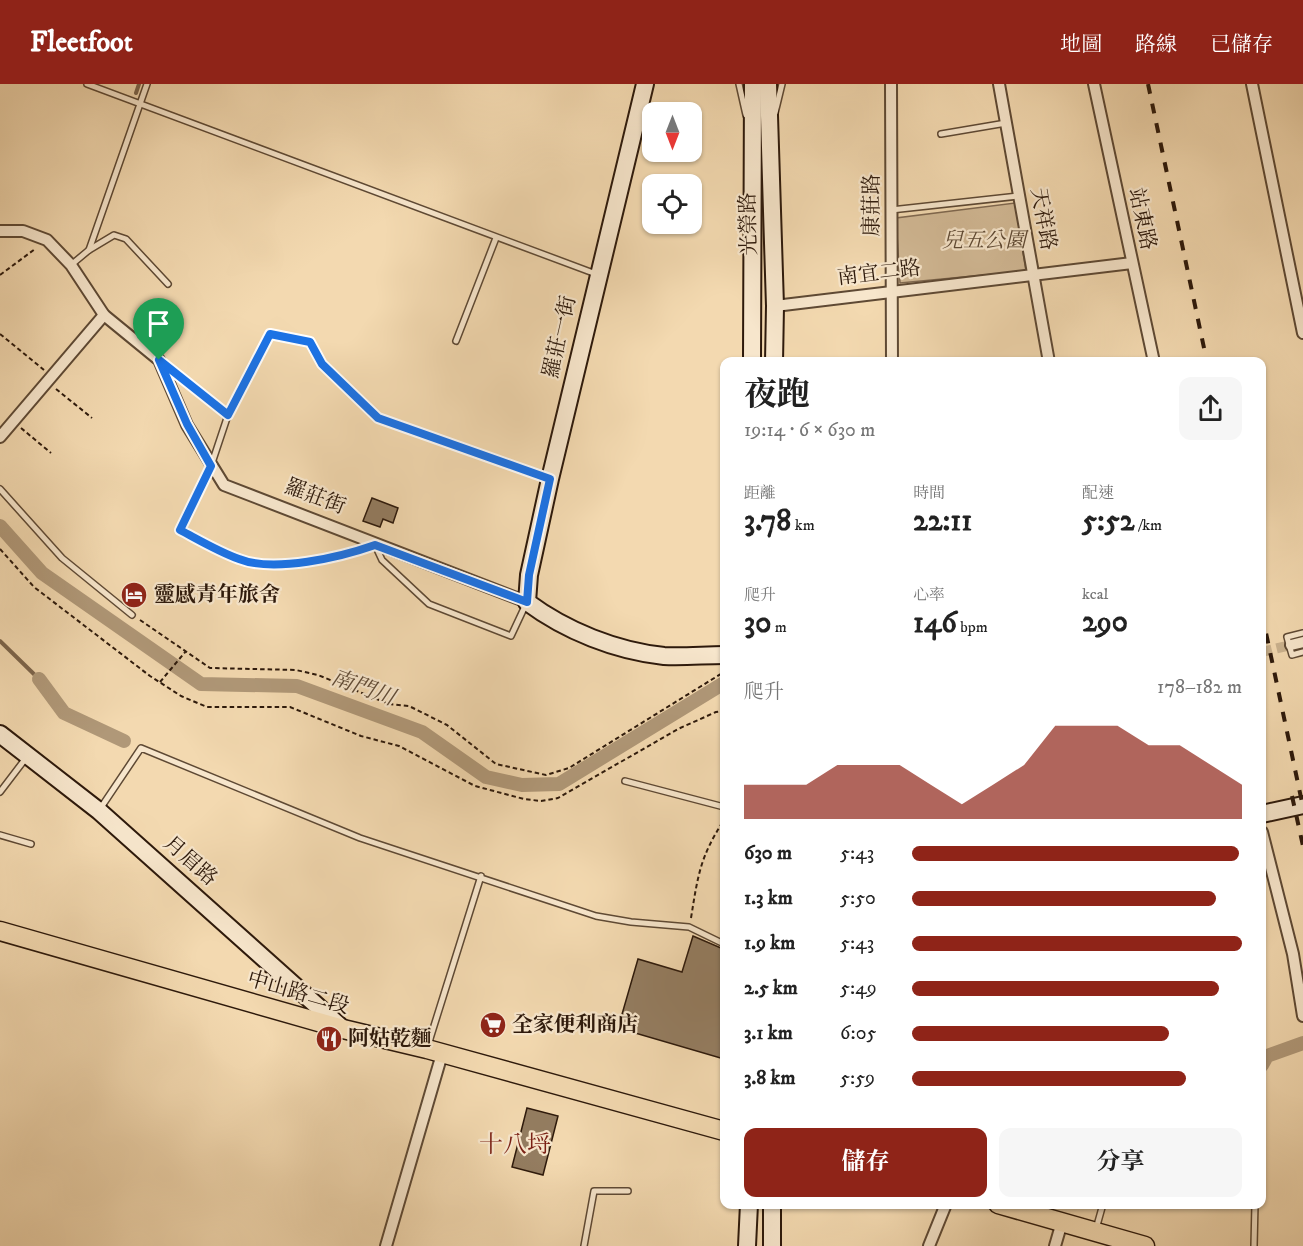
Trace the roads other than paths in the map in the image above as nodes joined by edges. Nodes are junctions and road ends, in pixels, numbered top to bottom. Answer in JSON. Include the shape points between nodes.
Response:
{"nodes":[{"id":1,"x":87,"y":84,"type":"edge"},
{"id":2,"x":147,"y":84,"type":"edge"},
{"id":3,"x":645,"y":84,"type":"edge"},
{"id":4,"x":739,"y":84,"type":"edge"},
{"id":5,"x":753,"y":84,"type":"edge"},
{"id":6,"x":768,"y":84,"type":"edge"},
{"id":7,"x":782,"y":84,"type":"edge"},
{"id":8,"x":891,"y":84,"type":"edge"},
{"id":9,"x":999,"y":84,"type":"edge"},
{"id":10,"x":1094,"y":84,"type":"edge"},
{"id":11,"x":1252,"y":84,"type":"edge"},
{"id":12,"x":140,"y":104,"type":"junction"},
{"id":13,"x":1006,"y":123,"type":"junction"},
{"id":14,"x":941,"y":134,"type":"dead end"},
{"id":15,"x":761,"y":143,"type":"junction"},
{"id":16,"x":1019,"y":196,"type":"junction"},
{"id":17,"x":891,"y":210,"type":"junction"},
{"id":18,"x":0,"y":231,"type":"edge"},
{"id":19,"x":496,"y":238,"type":"junction"},
{"id":20,"x":89,"y":250,"type":"junction"},
{"id":21,"x":1132,"y":263,"type":"junction"},
{"id":22,"x":71,"y":266,"type":"junction"},
{"id":23,"x":597,"y":275,"type":"junction"},
{"id":24,"x":1033,"y":276,"type":"junction"},
{"id":25,"x":168,"y":284,"type":"dead end"},
{"id":26,"x":891,"y":291,"type":"junction"},
{"id":27,"x":775,"y":306,"type":"junction"},
{"id":28,"x":104,"y":315,"type":"junction"},
{"id":29,"x":1303,"y":333,"type":"edge"},
{"id":30,"x":456,"y":341,"type":"dead end"},
{"id":31,"x":752,"y":357,"type":"edge"},
{"id":32,"x":774,"y":357,"type":"edge"},
{"id":33,"x":892,"y":357,"type":"edge"},
{"id":34,"x":1048,"y":357,"type":"edge"},
{"id":35,"x":1153,"y":357,"type":"edge"},
{"id":36,"x":159,"y":360,"type":"junction"},
{"id":37,"x":228,"y":415,"type":"junction"},
{"id":38,"x":0,"y":437,"type":"edge"},
{"id":39,"x":211,"y":466,"type":"junction"},
{"id":40,"x":550,"y":479,"type":"junction"},
{"id":41,"x":0,"y":489,"type":"edge"},
{"id":42,"x":375,"y":545,"type":"junction"},
{"id":43,"x":527,"y":602,"type":"junction"},
{"id":44,"x":132,"y":615,"type":"road end"},
{"id":45,"x":1303,"y":633,"type":"edge"},
{"id":46,"x":1303,"y":642,"type":"edge"},
{"id":47,"x":1292,"y":645,"type":"tunnel mouth"},
{"id":48,"x":1303,"y":653,"type":"edge"},
{"id":49,"x":720,"y":655,"type":"edge"},
{"id":50,"x":0,"y":734,"type":"edge"},
{"id":51,"x":27,"y":756,"type":"junction"},
{"id":52,"x":625,"y":781,"type":"dead end"},
{"id":53,"x":0,"y":792,"type":"edge"},
{"id":54,"x":1303,"y":805,"type":"edge"},
{"id":55,"x":720,"y":806,"type":"edge"},
{"id":56,"x":99,"y":811,"type":"junction"},
{"id":57,"x":1266,"y":813,"type":"edge"},
{"id":58,"x":0,"y":835,"type":"edge"},
{"id":59,"x":31,"y":844,"type":"dead end"},
{"id":60,"x":1266,"y":848,"type":"edge"},
{"id":61,"x":481,"y":876,"type":"junction"},
{"id":62,"x":0,"y":931,"type":"edge"},
{"id":63,"x":720,"y":942,"type":"edge"},
{"id":64,"x":1303,"y":1016,"type":"edge"},
{"id":65,"x":343,"y":1029,"type":"junction"},
{"id":66,"x":434,"y":1052,"type":"junction"},
{"id":67,"x":720,"y":1130,"type":"edge"},
{"id":68,"x":628,"y":1191,"type":"dead end"},
{"id":69,"x":749,"y":1209,"type":"edge"},
{"id":70,"x":772,"y":1209,"type":"edge"},
{"id":71,"x":944,"y":1209,"type":"edge"},
{"id":72,"x":1016,"y":1209,"type":"edge"},
{"id":73,"x":1102,"y":1209,"type":"edge"},
{"id":74,"x":1255,"y":1209,"type":"edge"},
{"id":75,"x":1062,"y":1222,"type":"junction"},
{"id":76,"x":1095,"y":1231,"type":"junction"},
{"id":77,"x":386,"y":1246,"type":"edge"},
{"id":78,"x":584,"y":1246,"type":"edge"},
{"id":79,"x":747,"y":1246,"type":"edge"},
{"id":80,"x":772,"y":1246,"type":"edge"},
{"id":81,"x":929,"y":1246,"type":"edge"},
{"id":82,"x":1055,"y":1246,"type":"edge"},
{"id":83,"x":1145,"y":1246,"type":"edge"},
{"id":84,"x":1254,"y":1246,"type":"edge"}],
"edges":[{"from":1,"to":12,"type":"lane"},
{"from":2,"to":12,"type":"lane"},
{"from":3,"to":23,"type":"street","name":"羅莊一街"},
{"from":4,"to":15,"type":"lane"},
{"from":5,"to":15,"type":"street","name":"光榮路"},
{"from":6,"to":15,"type":"street","name":"光榮路"},
{"from":7,"to":15,"type":"lane"},
{"from":8,"to":17,"type":"street","name":"康莊路"},
{"from":9,"to":13,"type":"street","name":"天祥路"},
{"from":10,"to":21,"type":"street","name":"站東路"},
{"from":11,"to":29,"type":"street"},
{"from":12,"to":19,"type":"lane"},
{"from":12,"to":20,"type":"lane"},
{"from":13,"to":14,"type":"lane"},
{"from":13,"to":16,"type":"street","name":"天祥路"},
{"from":15,"to":27,"type":"street","name":"光榮路"},
{"from":15,"to":31,"type":"street","name":"光榮路"},
{"from":16,"to":17,"type":"lane"},
{"from":16,"to":24,"type":"street","name":"天祥路"},
{"from":17,"to":26,"type":"street","name":"康莊路"},
{"from":18,"to":22,"type":"street","name":"羅莊街","via":[[23,231],[47,240]]},
{"from":19,"to":23,"type":"lane"},
{"from":19,"to":30,"type":"lane"},
{"from":20,"to":22,"type":"lane"},
{"from":20,"to":25,"type":"lane","via":[[114,235],[126,239]]},
{"from":21,"to":24,"type":"street","name":"南宜二路"},
{"from":21,"to":35,"type":"street","name":"站東路"},
{"from":22,"to":28,"type":"street","name":"羅莊街"},
{"from":23,"to":40,"type":"street","name":"羅莊一街"},
{"from":24,"to":26,"type":"street","name":"南宜二路"},
{"from":24,"to":34,"type":"street","name":"天祥路"},
{"from":26,"to":27,"type":"street","name":"南宜二路"},
{"from":26,"to":33,"type":"street","name":"康莊路"},
{"from":27,"to":32,"type":"street","name":"光榮路"},
{"from":28,"to":36,"type":"street","name":"羅莊街"},
{"from":28,"to":38,"type":"street"},
{"from":36,"to":37,"type":"lane"},
{"from":36,"to":39,"type":"street","name":"羅莊街","via":[[187,424]]},
{"from":37,"to":39,"type":"lane"},
{"from":37,"to":40,"type":"lane","via":[[270,334],[310,342],[322,364],[378,418]]},
{"from":39,"to":42,"type":"street","name":"羅莊街","via":[[224,485]]},
{"from":39,"to":42,"type":"lane","via":[[180,530],[239,560],[265,566],[346,555]]},
{"from":40,"to":43,"type":"street","name":"羅莊一街"},
{"from":41,"to":44,"type":"lane","via":[[62,558]]},
{"from":42,"to":43,"type":"street","name":"羅莊街"},
{"from":42,"to":43,"type":"lane","via":[[382,560],[429,604],[501,632],[512,636]]},
{"from":43,"to":49,"type":"street","name":"羅莊街","via":[[613,646],[664,656]]},
{"from":45,"to":48,"type":"lane","via":[[1287,636],[1292,655]]},
{"from":46,"to":47,"type":"street"},
{"from":50,"to":51,"type":"street","name":"月眉路"},
{"from":51,"to":53,"type":"lane"},
{"from":51,"to":56,"type":"street","name":"月眉路"},
{"from":52,"to":55,"type":"lane"},
{"from":54,"to":57,"type":"street"},
{"from":56,"to":61,"type":"lane","via":[[141,748],[360,838]]},
{"from":56,"to":65,"type":"street","name":"月眉路"},
{"from":58,"to":59,"type":"lane"},
{"from":60,"to":64,"type":"street","via":[[1293,954]]},
{"from":61,"to":63,"type":"lane","via":[[596,916],[689,927]]},
{"from":61,"to":66,"type":"lane"},
{"from":62,"to":65,"type":"main road","name":"中山路二段"},
{"from":65,"to":66,"type":"main road","name":"中山路二段"},
{"from":66,"to":67,"type":"main road","name":"中山路二段"},
{"from":66,"to":77,"type":"street"},
{"from":68,"to":78,"type":"lane","via":[[594,1191]]},
{"from":69,"to":79,"type":"street"},
{"from":70,"to":80,"type":"street"},
{"from":71,"to":81,"type":"street"},
{"from":72,"to":75,"type":"main road"},
{"from":73,"to":76,"type":"lane"},
{"from":74,"to":84,"type":"lane"},
{"from":75,"to":76,"type":"main road"},
{"from":75,"to":82,"type":"street"},
{"from":76,"to":83,"type":"main road"}]}
